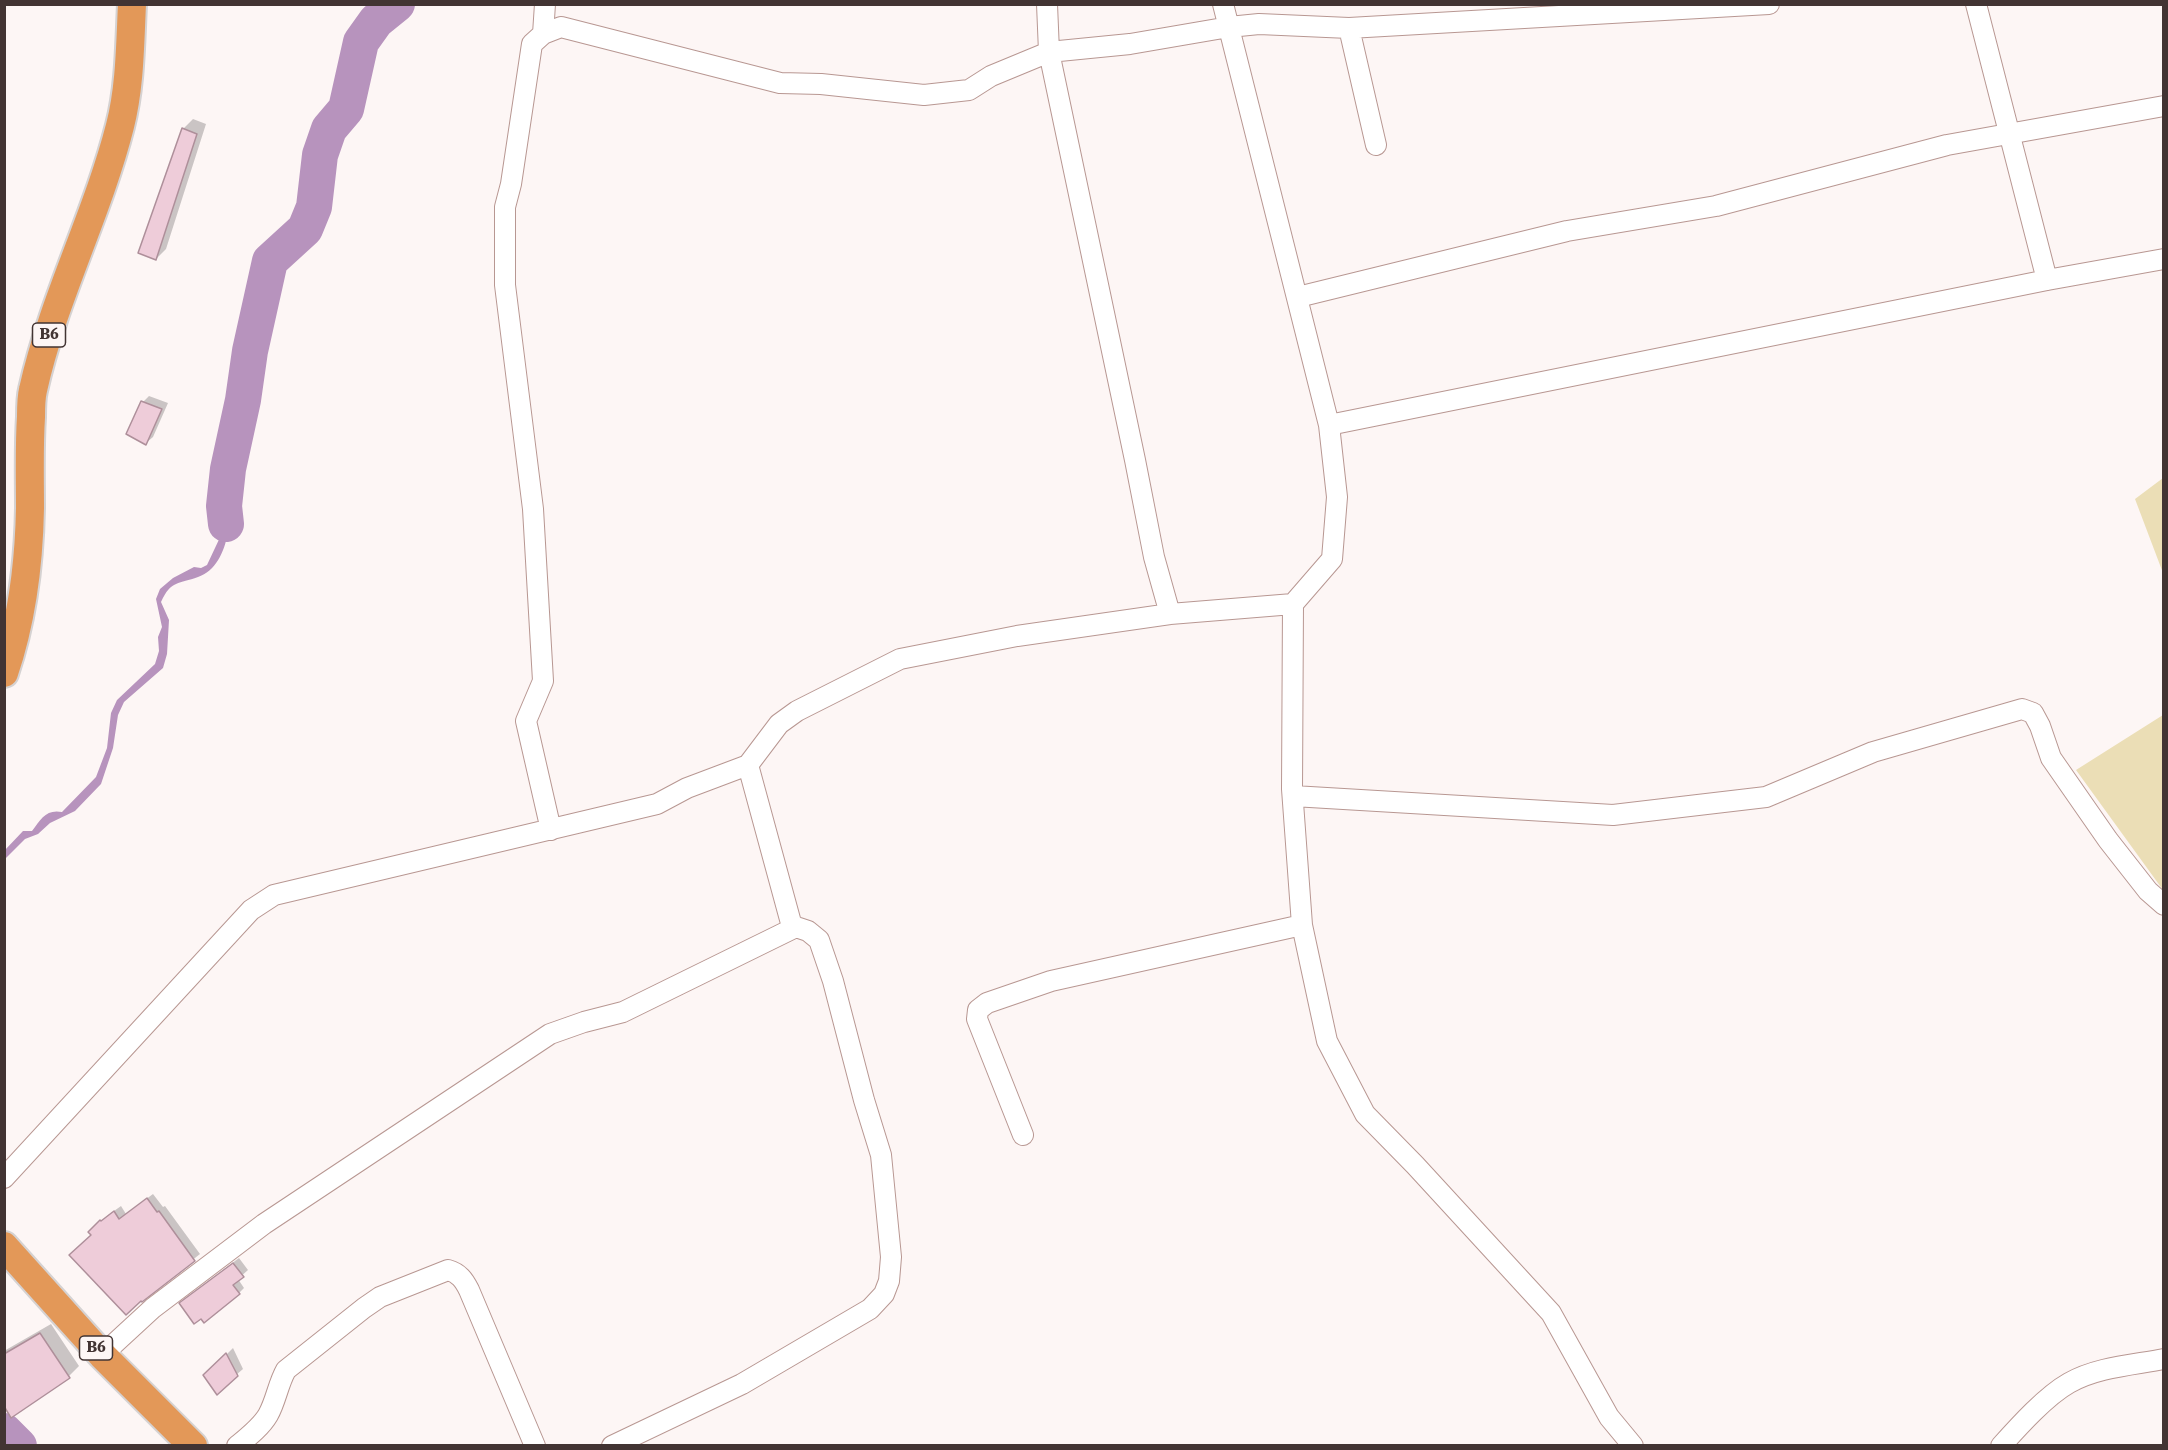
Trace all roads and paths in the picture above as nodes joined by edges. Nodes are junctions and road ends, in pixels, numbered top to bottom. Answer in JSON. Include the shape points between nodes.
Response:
{"nodes":[{"id":1,"x":132,"y":4,"type":"edge"},
{"id":2,"x":545,"y":4,"type":"edge"},
{"id":3,"x":1047,"y":4,"type":"edge"},
{"id":4,"x":1223,"y":4,"type":"edge"},
{"id":5,"x":1769,"y":4,"type":"edge"},
{"id":6,"x":1976,"y":4,"type":"edge"},
{"id":7,"x":1229,"y":27,"type":"junction"},
{"id":8,"x":1349,"y":28,"type":"junction"},
{"id":9,"x":543,"y":34,"type":"junction"},
{"id":10,"x":1049,"y":52,"type":"junction"},
{"id":11,"x":2163,"y":106,"type":"edge"},
{"id":12,"x":2010,"y":132,"type":"junction"},
{"id":13,"x":1376,"y":145,"type":"dead end"},
{"id":14,"x":2163,"y":259,"type":"edge"},
{"id":15,"x":2048,"y":280,"type":"junction"},
{"id":16,"x":1298,"y":297,"type":"junction"},
{"id":17,"x":1329,"y":424,"type":"junction"},
{"id":18,"x":1293,"y":604,"type":"junction"},
{"id":19,"x":1170,"y":614,"type":"junction"},
{"id":20,"x":4,"y":673,"type":"edge"},
{"id":21,"x":748,"y":765,"type":"junction"},
{"id":22,"x":1293,"y":796,"type":"junction"},
{"id":23,"x":551,"y":830,"type":"junction"},
{"id":24,"x":2163,"y":905,"type":"edge"},
{"id":25,"x":1302,"y":925,"type":"junction"},
{"id":26,"x":796,"y":927,"type":"junction"},
{"id":27,"x":1023,"y":1135,"type":"dead end"},
{"id":28,"x":4,"y":1178,"type":"edge"},
{"id":29,"x":4,"y":1246,"type":"edge"},
{"id":30,"x":107,"y":1350,"type":"junction"},
{"id":31,"x":2163,"y":1359,"type":"edge"},
{"id":32,"x":193,"y":1446,"type":"edge"},
{"id":33,"x":237,"y":1446,"type":"edge"},
{"id":34,"x":535,"y":1446,"type":"edge"},
{"id":35,"x":612,"y":1446,"type":"edge"},
{"id":36,"x":1633,"y":1446,"type":"edge"},
{"id":37,"x":2001,"y":1446,"type":"edge"}],
"edges":[{"from":1,"to":20,"type":"highway","number":"B6","via":[[128,79],[120,124],[108,168],[63,285],[32,391],[25,587]]},
{"from":2,"to":9,"type":"street"},
{"from":3,"to":10,"type":"street"},
{"from":4,"to":7,"type":"street"},
{"from":5,"to":8,"type":"street"},
{"from":6,"to":12,"type":"street"},
{"from":7,"to":8,"type":"street","via":[[1259,24]]},
{"from":7,"to":10,"type":"street","via":[[1130,44]]},
{"from":7,"to":16,"type":"street"},
{"from":8,"to":13,"type":"street"},
{"from":9,"to":10,"type":"street","via":[[561,27],[780,83],[924,94],[969,90],[991,76]]},
{"from":9,"to":23,"type":"street","via":[[532,44],[505,207],[505,285],[533,509],[543,681],[526,721]]},
{"from":10,"to":19,"type":"street","via":[[1154,557]]},
{"from":11,"to":12,"type":"street"},
{"from":12,"to":15,"type":"street"},
{"from":12,"to":16,"type":"street","via":[[1716,206],[1567,231]]},
{"from":14,"to":15,"type":"street"},
{"from":15,"to":17,"type":"street"},
{"from":16,"to":17,"type":"street"},
{"from":17,"to":18,"type":"street","via":[[1337,497],[1332,559]]},
{"from":18,"to":19,"type":"street"},
{"from":18,"to":22,"type":"street"},
{"from":19,"to":21,"type":"street","via":[[1017,636],[900,659],[797,711],[779,724]]},
{"from":21,"to":23,"type":"street","via":[[657,804]]},
{"from":21,"to":26,"type":"street","via":[[788,913]]},
{"from":22,"to":24,"type":"street","via":[[1613,815],[1742,800],[1766,797],[1873,752],[2022,709],[2033,713],[2051,758],[2128,866]]},
{"from":22,"to":25,"type":"street"},
{"from":23,"to":28,"type":"street","via":[[274,894],[251,910]]},
{"from":25,"to":27,"type":"street","via":[[1051,981],[987,1003],[978,1010],[978,1026]]},
{"from":25,"to":36,"type":"street","via":[[1327,1041],[1365,1114],[1551,1312],[1609,1416]]},
{"from":26,"to":30,"type":"street","via":[[623,1012],[550,1034],[264,1224],[153,1308]]},
{"from":26,"to":35,"type":"street","via":[[819,940],[881,1155],[891,1257],[889,1281],[884,1294],[870,1309],[850,1321],[742,1384]]},
{"from":29,"to":30,"type":"highway","number":"B6"},
{"from":30,"to":32,"type":"highway","number":"B6"},
{"from":31,"to":37,"type":"street","via":[[2104,1371],[2068,1384]]},
{"from":33,"to":34,"type":"street","via":[[268,1415],[286,1370],[380,1297],[448,1270],[464,1280],[469,1290]]}]}
